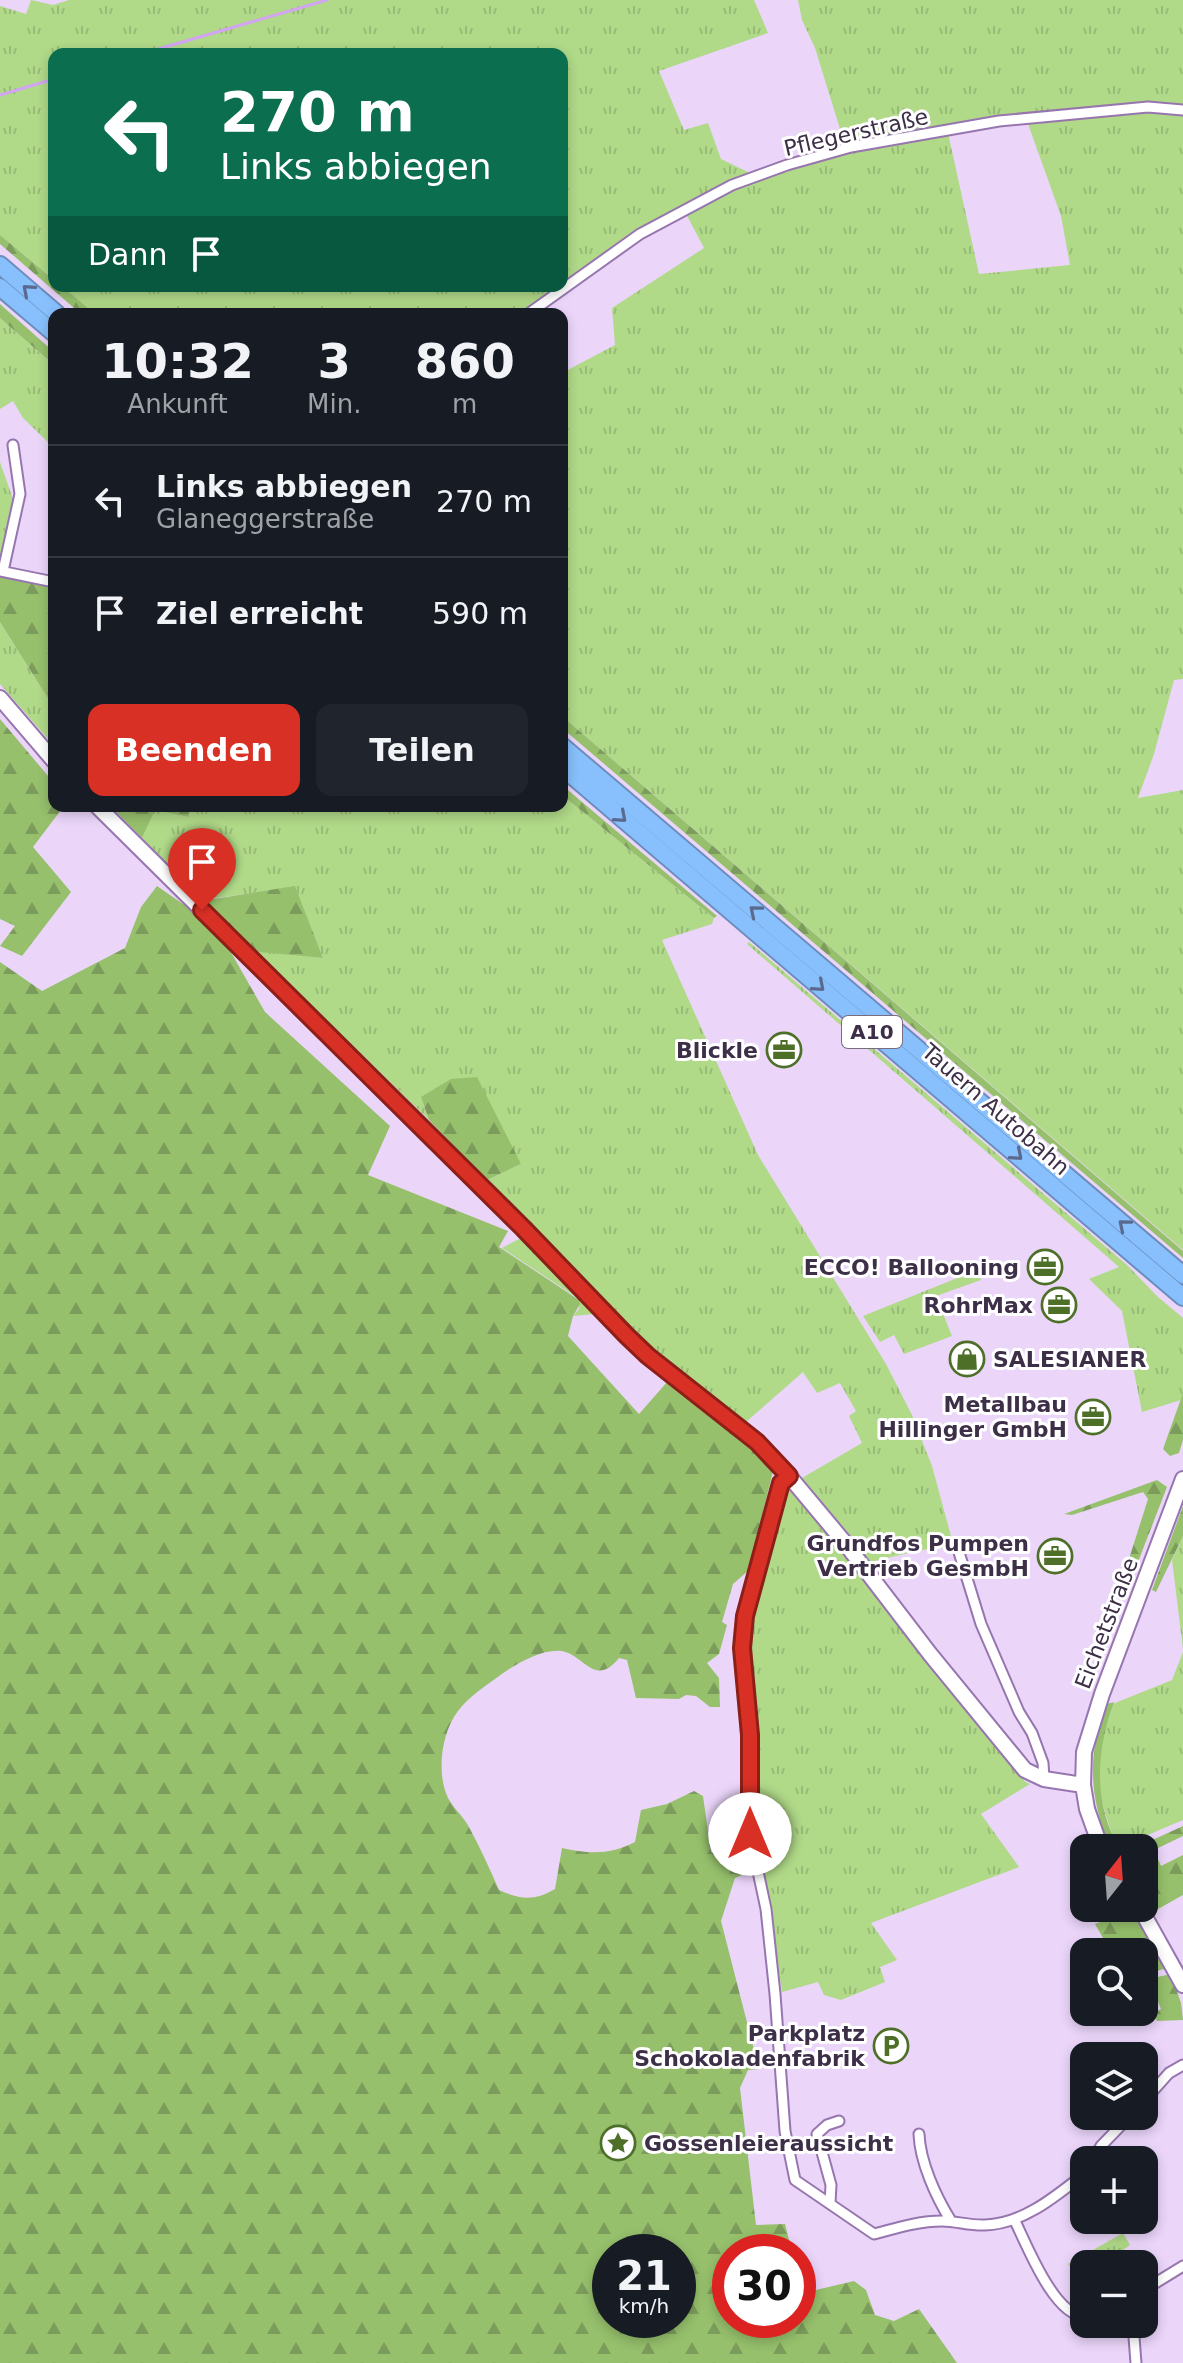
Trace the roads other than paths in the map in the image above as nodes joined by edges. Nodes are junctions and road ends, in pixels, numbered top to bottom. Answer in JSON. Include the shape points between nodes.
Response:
{"nodes":[{"id":1,"x":1183,"y":110,"type":"edge"},
{"id":2,"x":0,"y":265,"type":"edge"},
{"id":3,"x":568,"y":285,"type":"edge"},
{"id":4,"x":0,"y":287,"type":"edge"},
{"id":5,"x":559,"y":292,"type":"edge"},
{"id":6,"x":50,"y":308,"type":"edge"},
{"id":7,"x":536,"y":308,"type":"edge"},
{"id":8,"x":48,"y":328,"type":"edge"},
{"id":9,"x":13,"y":445,"type":"dead end"},
{"id":10,"x":2,"y":571,"type":"edge"},
{"id":11,"x":48,"y":581,"type":"edge"},
{"id":12,"x":0,"y":698,"type":"edge"},
{"id":13,"x":568,"y":751,"type":"edge"},
{"id":14,"x":48,"y":754,"type":"edge"},
{"id":15,"x":568,"y":772,"type":"edge"},
{"id":16,"x":103,"y":812,"type":"edge"},
{"id":17,"x":1183,"y":1275,"type":"edge"},
{"id":18,"x":1183,"y":1297,"type":"edge"},
{"id":19,"x":789,"y":1476,"type":"junction"},
{"id":20,"x":1183,"y":1479,"type":"edge"},
{"id":21,"x":958,"y":1549,"type":"dead end"},
{"id":22,"x":1044,"y":1779,"type":"junction"},
{"id":23,"x":1083,"y":1785,"type":"junction"},
{"id":24,"x":1096,"y":1834,"type":"edge"},
{"id":25,"x":1148,"y":1922,"type":"edge"},
{"id":26,"x":1183,"y":1985,"type":"edge"},
{"id":27,"x":1183,"y":2065,"type":"edge"},
{"id":28,"x":1158,"y":2085,"type":"edge"},
{"id":29,"x":839,"y":2121,"type":"dead end"},
{"id":30,"x":1116,"y":2130,"type":"edge"},
{"id":31,"x":919,"y":2134,"type":"dead end"},
{"id":32,"x":1101,"y":2146,"type":"edge"},
{"id":33,"x":1070,"y":2184,"type":"edge"},
{"id":34,"x":830,"y":2203,"type":"junction"},
{"id":35,"x":1014,"y":2219,"type":"junction"},
{"id":36,"x":951,"y":2221,"type":"junction"},
{"id":37,"x":1183,"y":2266,"type":"edge"},
{"id":38,"x":1158,"y":2281,"type":"edge"},
{"id":39,"x":1070,"y":2311,"type":"edge"},
{"id":40,"x":1134,"y":2338,"type":"edge"},
{"id":41,"x":1136,"y":2363,"type":"edge"}],
"edges":[{"from":1,"to":3,"type":"street","name":"Pflegerstraße","via":[[1148,107],[999,121],[851,147],[787,165],[732,185],[640,234]]},
{"from":6,"to":2,"type":"highway","one_way":true},
{"from":4,"to":8,"type":"highway"},
{"from":5,"to":7,"type":"street","name":"Pflegerstraße"},
{"from":9,"to":10,"type":"street","via":[[20,494]]},
{"from":10,"to":11,"type":"street"},
{"from":12,"to":14,"type":"street"},
{"from":17,"to":13,"type":"highway","name":"Tauern Autobahn","number":"A10","one_way":true},
{"from":15,"to":18,"type":"highway","name":"Tauern Autobahn","number":"A10","one_way":true},
{"from":16,"to":19,"type":"street","via":[[627,1336],[757,1442]]},
{"from":19,"to":22,"type":"street","via":[[1016,1761]]},
{"from":19,"to":34,"type":"street","via":[[781,1483],[745,1616],[750,1834],[766,1909],[785,2131],[795,2180]]},
{"from":20,"to":23,"type":"street","name":"Eichetstraße","via":[[1092,1724]]},
{"from":21,"to":22,"type":"street","via":[[981,1624],[1032,1733]]},
{"from":22,"to":23,"type":"street"},
{"from":23,"to":24,"type":"street","name":"Eichetstraße"},
{"from":25,"to":26,"type":"street"},
{"from":27,"to":28,"type":"street"},
{"from":29,"to":34,"type":"street","via":[[817,2134],[831,2185]]},
{"from":30,"to":32,"type":"street"},
{"from":31,"to":36,"type":"street","via":[[921,2152]]},
{"from":33,"to":35,"type":"street"},
{"from":34,"to":36,"type":"street","via":[[874,2234],[915,2223]]},
{"from":35,"to":36,"type":"street","via":[[985,2225]]},
{"from":35,"to":39,"type":"street","via":[[1048,2286]]},
{"from":37,"to":38,"type":"street"},
{"from":40,"to":41,"type":"street"}]}
